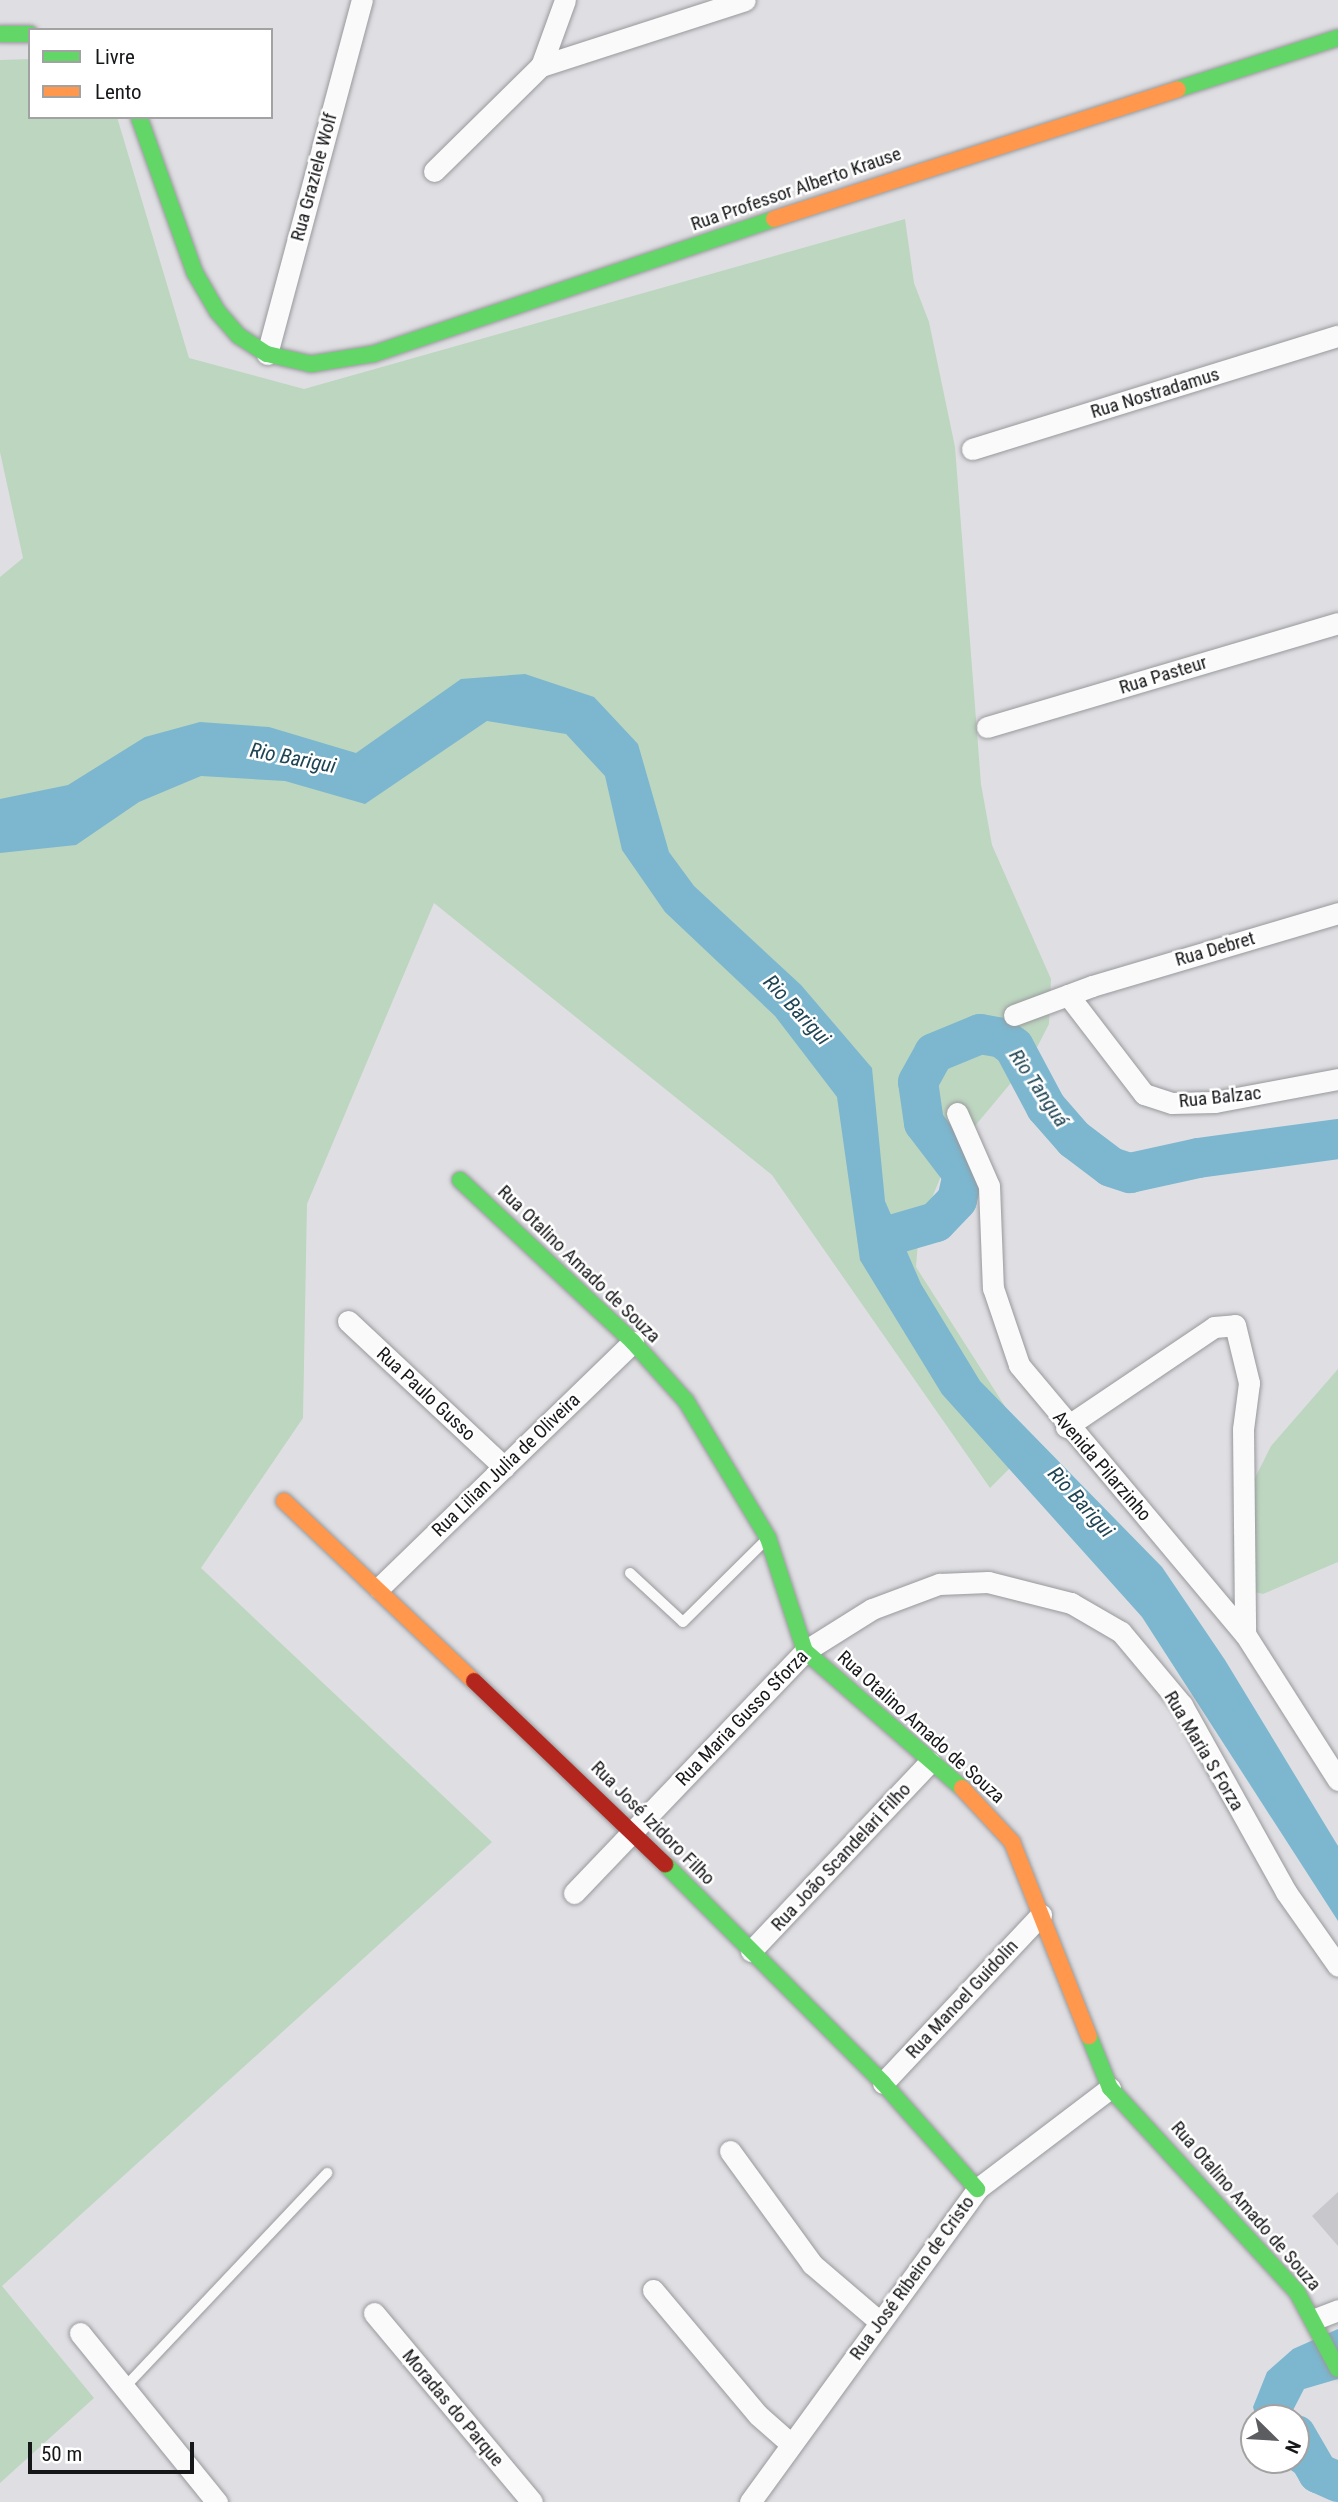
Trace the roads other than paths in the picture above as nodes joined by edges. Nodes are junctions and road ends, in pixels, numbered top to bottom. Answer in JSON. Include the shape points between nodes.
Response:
{"nodes":[{"id":1,"x":362,"y":0,"type":"edge"},
{"id":2,"x":565,"y":0,"type":"edge"},
{"id":3,"x":745,"y":0,"type":"edge"},
{"id":4,"x":0,"y":34,"type":"edge"},
{"id":5,"x":28,"y":34,"type":"edge"},
{"id":6,"x":1338,"y":37,"type":"edge"},
{"id":7,"x":541,"y":66,"type":"junction"},
{"id":8,"x":140,"y":119,"type":"edge"},
{"id":9,"x":434,"y":171,"type":"dead end"},
{"id":10,"x":1338,"y":336,"type":"edge"},
{"id":11,"x":267,"y":354,"type":"junction"},
{"id":12,"x":972,"y":449,"type":"dead end"},
{"id":13,"x":1338,"y":623,"type":"edge"},
{"id":14,"x":987,"y":727,"type":"dead end"},
{"id":15,"x":1338,"y":913,"type":"edge"},
{"id":16,"x":1068,"y":995,"type":"junction"},
{"id":17,"x":1013,"y":1015,"type":"dead end"},
{"id":18,"x":1338,"y":1079,"type":"edge"},
{"id":19,"x":957,"y":1113,"type":"dead end"},
{"id":20,"x":460,"y":1180,"type":"dead end"},
{"id":21,"x":348,"y":1321,"type":"dead end"},
{"id":22,"x":633,"y":1342,"type":"junction"},
{"id":23,"x":1066,"y":1427,"type":"junction"},
{"id":24,"x":504,"y":1467,"type":"junction"},
{"id":25,"x":284,"y":1501,"type":"dead end"},
{"id":26,"x":768,"y":1538,"type":"junction"},
{"id":27,"x":631,"y":1573,"type":"dead end"},
{"id":28,"x":939,"y":1584,"type":"joint"},
{"id":29,"x":379,"y":1588,"type":"junction"},
{"id":30,"x":1245,"y":1634,"type":"junction"},
{"id":31,"x":805,"y":1651,"type":"junction"},
{"id":32,"x":930,"y":1762,"type":"junction"},
{"id":33,"x":1338,"y":1780,"type":"edge"},
{"id":34,"x":632,"y":1831,"type":"junction"},
{"id":35,"x":574,"y":1893,"type":"dead end"},
{"id":36,"x":1041,"y":1915,"type":"junction"},
{"id":37,"x":751,"y":1951,"type":"junction"},
{"id":38,"x":1338,"y":1966,"type":"edge"},
{"id":39,"x":883,"y":2084,"type":"junction"},
{"id":40,"x":1110,"y":2088,"type":"junction"},
{"id":41,"x":730,"y":2151,"type":"dead end"},
{"id":42,"x":327,"y":2173,"type":"dead end"},
{"id":43,"x":978,"y":2189,"type":"junction"},
{"id":44,"x":653,"y":2290,"type":"dead end"},
{"id":45,"x":1338,"y":2310,"type":"edge"},
{"id":46,"x":374,"y":2313,"type":"dead end"},
{"id":47,"x":880,"y":2322,"type":"junction"},
{"id":48,"x":1317,"y":2324,"type":"junction"},
{"id":49,"x":80,"y":2333,"type":"dead end"},
{"id":50,"x":1338,"y":2369,"type":"edge"},
{"id":51,"x":124,"y":2388,"type":"junction"},
{"id":52,"x":791,"y":2444,"type":"junction"},
{"id":53,"x":217,"y":2502,"type":"edge"},
{"id":54,"x":532,"y":2502,"type":"edge"},
{"id":55,"x":750,"y":2502,"type":"edge"}],
"edges":[{"from":1,"to":11,"type":"street","name":"Rua Graziele Wolf"},
{"from":2,"to":7,"type":"street"},
{"from":3,"to":7,"type":"street"},
{"from":4,"to":5,"type":"street"},
{"from":6,"to":11,"type":"street","name":"Rua Professor Alberto Krause","via":[[874,184],[373,355],[311,364]]},
{"from":7,"to":9,"type":"street"},
{"from":8,"to":11,"type":"street","via":[[195,273],[217,311],[239,336]]},
{"from":10,"to":12,"type":"street","name":"Rua Nostradamus"},
{"from":13,"to":14,"type":"street","name":"Rua Pasteur"},
{"from":15,"to":16,"type":"street","name":"Rua Debret"},
{"from":16,"to":17,"type":"street","name":"Rua Debret"},
{"from":16,"to":18,"type":"street","name":"Rua Balzac","via":[[1144,1094],[1172,1103],[1215,1101]]},
{"from":19,"to":23,"type":"street","name":"Avenida Pilarzinho","via":[[989,1186],[993,1287],[1018,1365]]},
{"from":20,"to":22,"type":"street","name":"Rua Otalino Amado de Souza"},
{"from":21,"to":24,"type":"street","name":"Rua Paulo Gusso"},
{"from":22,"to":24,"type":"street","name":"Rua Lilian Julia de Oliveira"},
{"from":22,"to":26,"type":"street","name":"Rua Otalino Amado de Souza","via":[[694,1412]]},
{"from":23,"to":30,"type":"street","name":"Avenida Pilarzinho"},
{"from":23,"to":30,"type":"street","via":[[1214,1327],[1235,1325],[1249,1383],[1243,1429]]},
{"from":24,"to":29,"type":"street","name":"Rua Lilian Julia de Oliveira"},
{"from":25,"to":29,"type":"street","name":"Rua José Izidoro Filho"},
{"from":26,"to":27,"type":"lane","via":[[683,1622]]},
{"from":26,"to":31,"type":"street","name":"Rua Otalino Amado de Souza"},
{"from":28,"to":31,"type":"street","name":"Rua Maria Gusso Sforza","via":[[872,1609]]},
{"from":28,"to":38,"type":"street","name":"Rua Maria S Forza","via":[[988,1582],[1059,1600],[1121,1632],[1182,1705],[1286,1892]]},
{"from":29,"to":34,"type":"street","name":"Rua José Izidoro Filho"},
{"from":30,"to":33,"type":"street","name":"Avenida Pilarzinho"},
{"from":31,"to":32,"type":"street","name":"Rua Otalino Amado de Souza"},
{"from":31,"to":34,"type":"street","name":"Rua Maria Gusso Sforza"},
{"from":32,"to":36,"type":"street","name":"Rua Otalino Amado de Souza","via":[[976,1800],[1012,1842]]},
{"from":32,"to":37,"type":"street","name":"Rua João Scandelari Filho"},
{"from":34,"to":35,"type":"street","name":"Rua Maria Gusso Sforza"},
{"from":34,"to":37,"type":"street","name":"Rua José Izidoro Filho"},
{"from":36,"to":39,"type":"street","name":"Rua Manoel Guidolin"},
{"from":36,"to":40,"type":"street","name":"Rua Otalino Amado de Souza"},
{"from":37,"to":39,"type":"street","name":"Rua José Izidoro Filho"},
{"from":39,"to":43,"type":"street","name":"Rua José Izidoro Filho"},
{"from":40,"to":43,"type":"street","name":"Rua José Ribeiro de Cristo"},
{"from":40,"to":48,"type":"street","name":"Rua Otalino Amado de Souza","via":[[1218,2202]]},
{"from":41,"to":47,"type":"street","via":[[812,2264]]},
{"from":42,"to":51,"type":"lane"},
{"from":43,"to":47,"type":"street","name":"Rua José Ribeiro de Cristo"},
{"from":44,"to":52,"type":"street","via":[[758,2416]]},
{"from":45,"to":48,"type":"street"},
{"from":46,"to":54,"type":"street","name":"Moradas do Parque"},
{"from":47,"to":52,"type":"street","name":"Rua José Ribeiro de Cristo"},
{"from":48,"to":50,"type":"street","name":"Rua Otalino Amado de Souza"},
{"from":49,"to":51,"type":"street"},
{"from":51,"to":53,"type":"street"},
{"from":52,"to":55,"type":"street","name":"Rua José Ribeiro de Cristo"}]}
